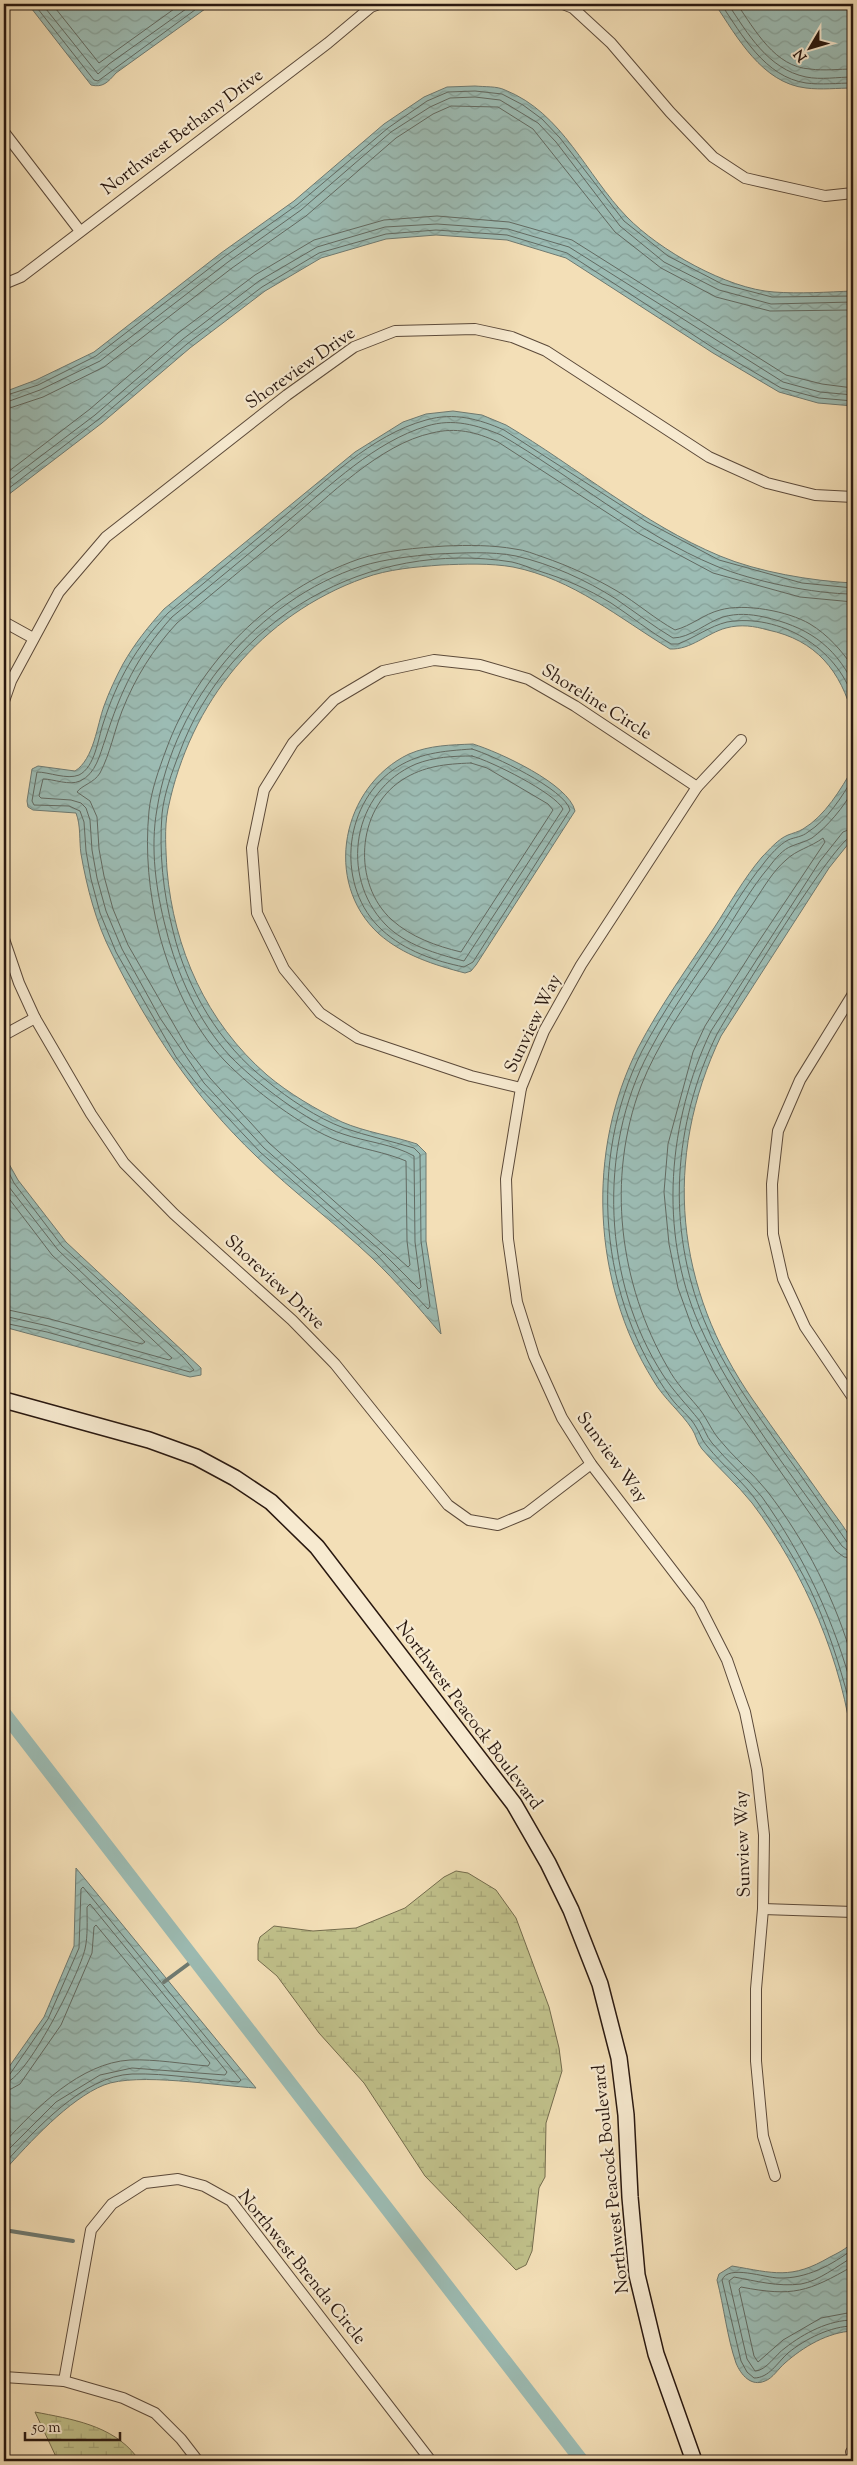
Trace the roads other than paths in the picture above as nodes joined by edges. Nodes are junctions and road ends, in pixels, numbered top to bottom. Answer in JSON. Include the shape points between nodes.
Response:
{"nodes":[{"id":1,"x":379,"y":4,"type":"edge"},
{"id":2,"x":563,"y":4,"type":"edge"},
{"id":3,"x":4,"y":132,"type":"edge"},
{"id":4,"x":853,"y":194,"type":"edge"},
{"id":5,"x":80,"y":232,"type":"junction"},
{"id":6,"x":4,"y":284,"type":"edge"},
{"id":7,"x":853,"y":497,"type":"edge"},
{"id":8,"x":4,"y":622,"type":"edge"},
{"id":9,"x":32,"y":638,"type":"junction"},
{"id":10,"x":4,"y":701,"type":"edge"},
{"id":11,"x":741,"y":740,"type":"dead end"},
{"id":12,"x":697,"y":788,"type":"junction"},
{"id":13,"x":4,"y":939,"type":"edge"},
{"id":14,"x":853,"y":994,"type":"edge"},
{"id":15,"x":35,"y":1018,"type":"junction"},
{"id":16,"x":4,"y":1036,"type":"edge"},
{"id":17,"x":521,"y":1088,"type":"junction"},
{"id":18,"x":853,"y":1398,"type":"edge"},
{"id":19,"x":4,"y":1400,"type":"edge"},
{"id":20,"x":591,"y":1464,"type":"junction"},
{"id":21,"x":762,"y":1910,"type":"junction"},
{"id":22,"x":853,"y":1912,"type":"edge"},
{"id":23,"x":775,"y":2176,"type":"dead end"},
{"id":24,"x":4,"y":2377,"type":"edge"},
{"id":25,"x":64,"y":2381,"type":"junction"},
{"id":26,"x":198,"y":2461,"type":"edge"},
{"id":27,"x":431,"y":2461,"type":"edge"},
{"id":28,"x":694,"y":2461,"type":"edge"}],
"edges":[{"from":1,"to":5,"type":"street","name":"Northwest Bethany Drive"},
{"from":2,"to":4,"type":"street","via":[[573,8],[610,42],[713,157],[745,178],[825,196]]},
{"from":3,"to":5,"type":"street"},
{"from":5,"to":6,"type":"street","name":"Northwest Bethany Drive","via":[[21,277]]},
{"from":7,"to":9,"type":"street","name":"Shoreview Drive","via":[[815,495],[767,483],[709,457],[546,351],[512,338],[475,329],[395,331],[354,347],[287,395],[106,537],[59,592]]},
{"from":8,"to":9,"type":"street"},
{"from":9,"to":10,"type":"street","name":"Shoreview Drive"},
{"from":11,"to":12,"type":"street","name":"Sunview Way"},
{"from":12,"to":17,"type":"street","name":"Sunview Way","via":[[581,965],[544,1032]]},
{"from":12,"to":17,"type":"street","name":"Shoreline Circle","via":[[575,706],[528,679],[480,665],[434,660],[383,672],[334,700],[292,742],[264,790],[252,848],[257,913],[284,969],[320,1013],[358,1038],[471,1076]]},
{"from":13,"to":15,"type":"street","name":"Shoreview Drive"},
{"from":14,"to":18,"type":"street","via":[[800,1080],[778,1131],[772,1184],[773,1234],[783,1279],[805,1327]]},
{"from":15,"to":16,"type":"street"},
{"from":15,"to":20,"type":"street","name":"Shoreview Drive","via":[[91,1114],[124,1162],[174,1214],[292,1320],[335,1364],[448,1505],[469,1520],[498,1525],[527,1513]]},
{"from":17,"to":20,"type":"street","name":"Sunview Way","via":[[506,1179],[508,1239],[517,1302],[534,1356],[550,1392]]},
{"from":19,"to":28,"type":"street","name":"Northwest Peacock Boulevard","via":[[149,1440],[196,1457],[271,1502],[317,1547],[514,1804],[568,1902],[600,1984],[619,2058],[637,2275],[656,2354]]},
{"from":20,"to":21,"type":"street","name":"Sunview Way","via":[[699,1605],[727,1660],[745,1712],[757,1770],[764,1835]]},
{"from":21,"to":22,"type":"street"},
{"from":21,"to":23,"type":"street","name":"Sunview Way","via":[[756,1989],[756,2062],[763,2136]]},
{"from":24,"to":25,"type":"street"},
{"from":25,"to":26,"type":"street","via":[[123,2398],[154,2413]]},
{"from":25,"to":27,"type":"street","name":"Northwest Brenda Circle","via":[[91,2230],[112,2204],[145,2183],[178,2179],[204,2186],[231,2201]]}]}
